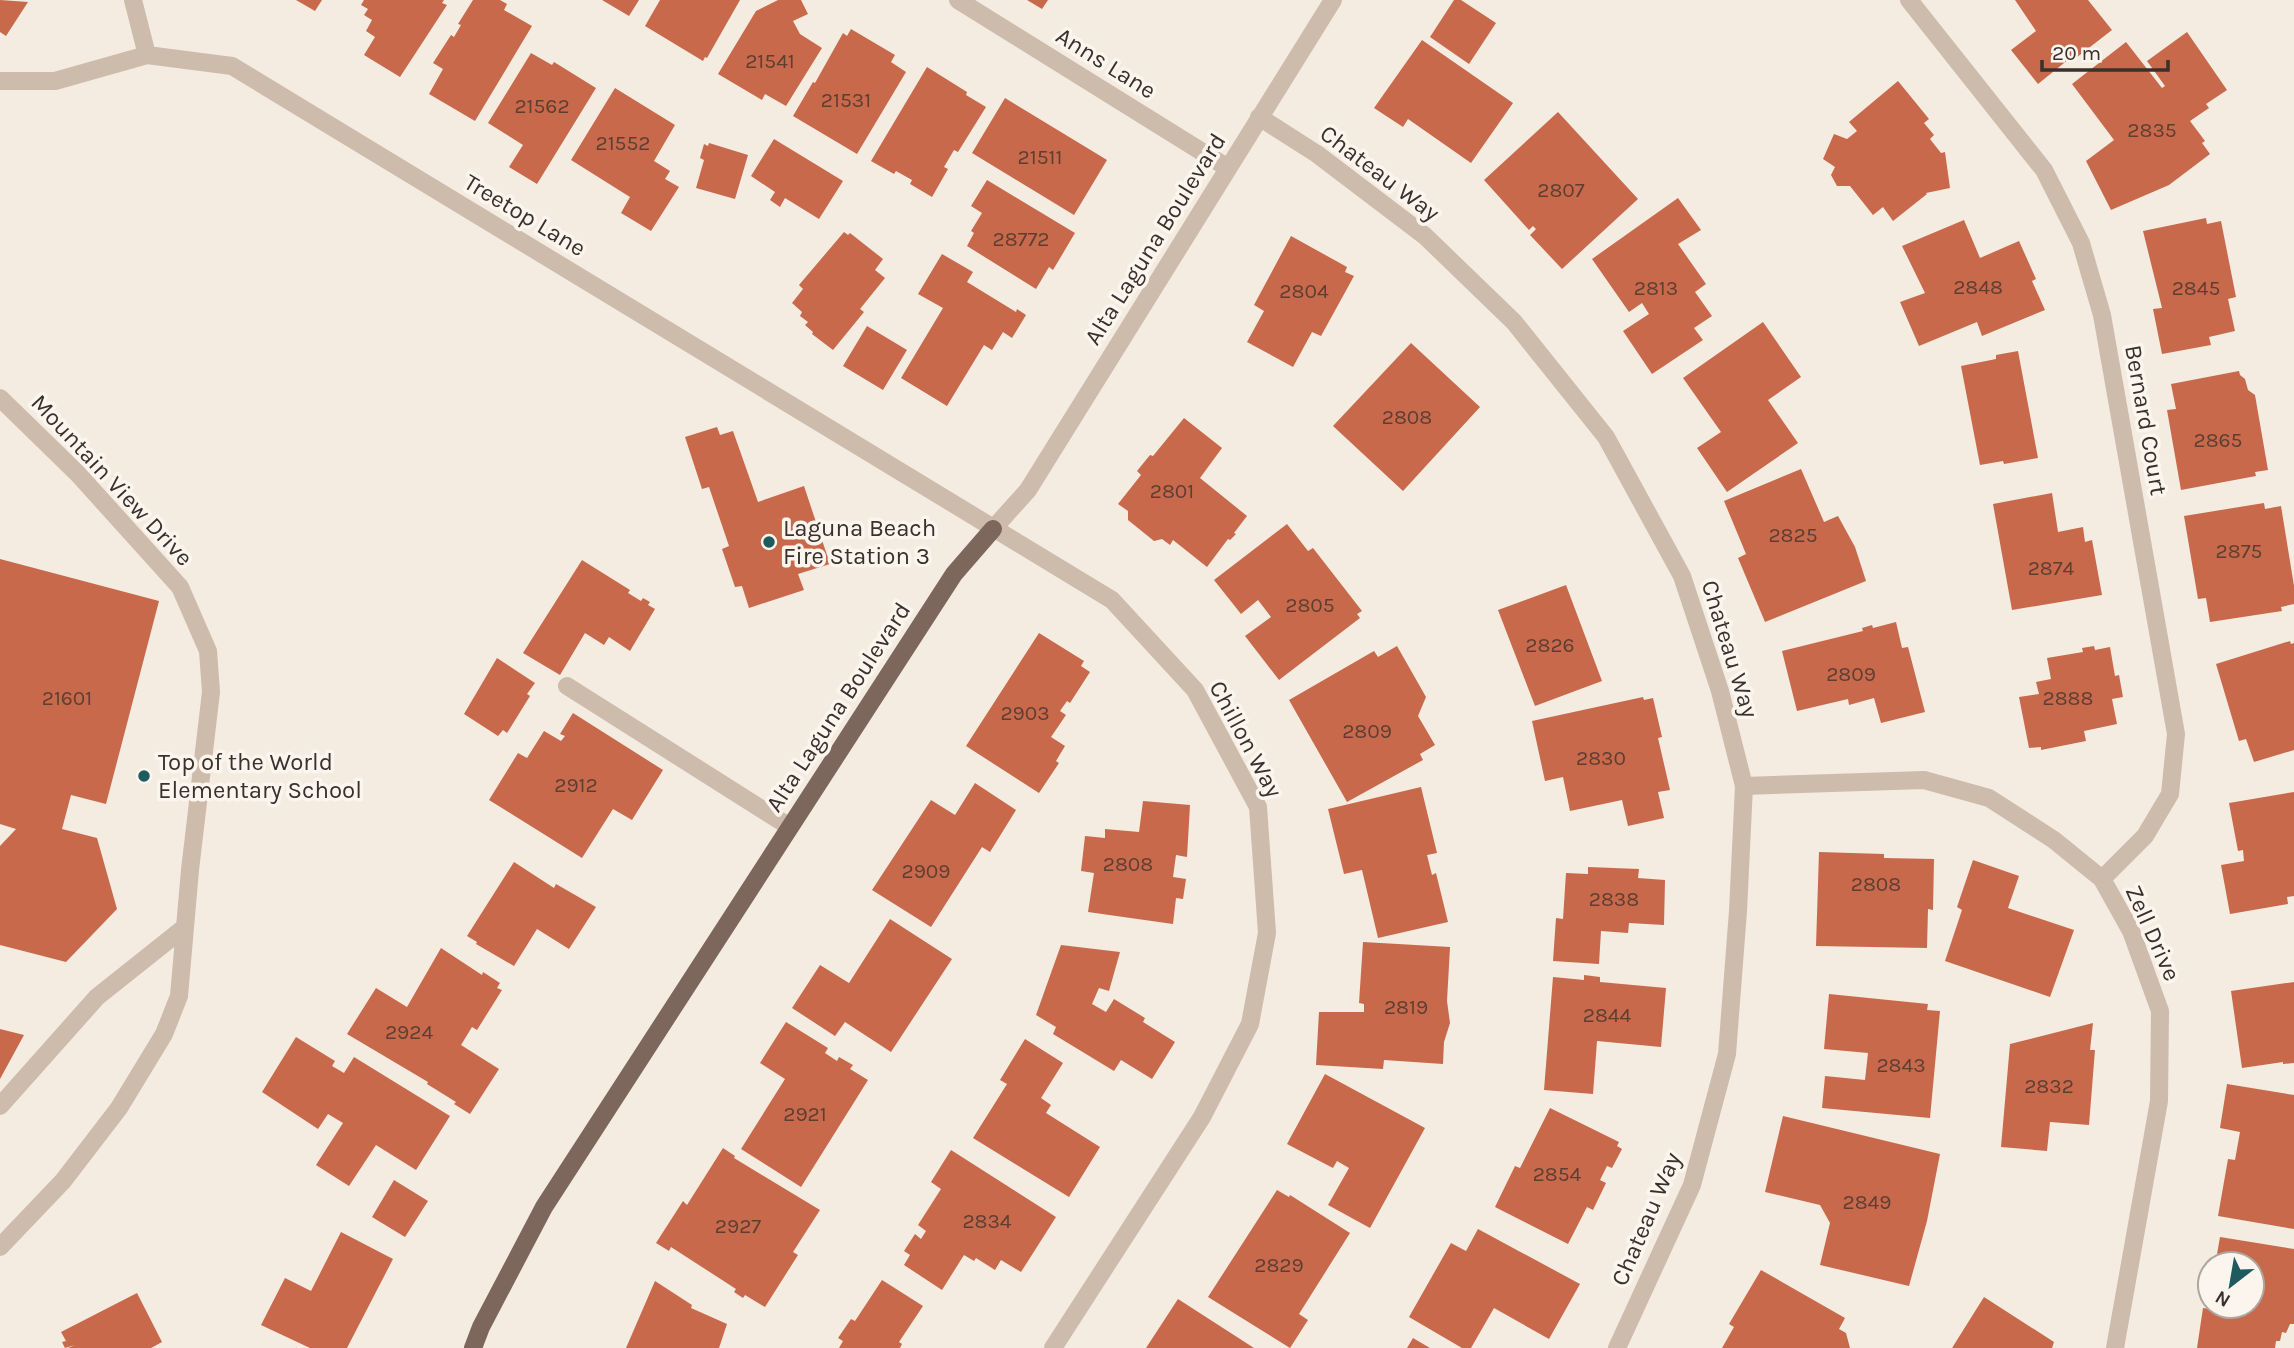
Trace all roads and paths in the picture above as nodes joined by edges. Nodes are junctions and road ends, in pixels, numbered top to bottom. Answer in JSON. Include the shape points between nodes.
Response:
{"nodes":[{"id":1,"x":133,"y":0,"type":"edge"},
{"id":2,"x":958,"y":0,"type":"edge"},
{"id":3,"x":1333,"y":0,"type":"edge"},
{"id":4,"x":1909,"y":0,"type":"edge"},
{"id":5,"x":147,"y":55,"type":"junction"},
{"id":6,"x":0,"y":81,"type":"edge"},
{"id":7,"x":1259,"y":117,"type":"junction"},
{"id":8,"x":1228,"y":168,"type":"junction"},
{"id":9,"x":0,"y":398,"type":"edge"},
{"id":10,"x":993,"y":529,"type":"junction"},
{"id":11,"x":567,"y":686,"type":"dead end"},
{"id":12,"x":1744,"y":786,"type":"junction"},
{"id":13,"x":790,"y":827,"type":"junction"},
{"id":14,"x":2102,"y":879,"type":"junction"},
{"id":15,"x":185,"y":927,"type":"junction"},
{"id":16,"x":0,"y":1106,"type":"edge"},
{"id":17,"x":0,"y":1247,"type":"edge"},
{"id":18,"x":472,"y":1348,"type":"edge"},
{"id":19,"x":1053,"y":1348,"type":"edge"},
{"id":20,"x":1617,"y":1348,"type":"edge"},
{"id":21,"x":2115,"y":1348,"type":"edge"}],
"edges":[{"from":1,"to":5,"type":"street"},
{"from":2,"to":8,"type":"street","name":"Anns Lane"},
{"from":3,"to":7,"type":"street","name":"Alta Laguna Boulevard"},
{"from":4,"to":14,"type":"street","name":"Bernard Court","via":[[2043,170],[2081,243],[2102,315],[2176,734],[2170,794],[2145,836]]},
{"from":5,"to":6,"type":"street","name":"Treetop Lane","via":[[55,81]]},
{"from":5,"to":10,"type":"street","name":"Treetop Lane","via":[[232,66]]},
{"from":7,"to":8,"type":"street","name":"Alta Laguna Boulevard"},
{"from":7,"to":12,"type":"street","name":"Chateau Way","via":[[1425,236],[1514,322],[1606,437],[1682,576],[1720,691]]},
{"from":8,"to":10,"type":"street","name":"Alta Laguna Boulevard","via":[[1028,490]]},
{"from":9,"to":15,"type":"street","name":"Mountain View Drive","via":[[78,474],[180,587],[208,651],[211,692]]},
{"from":10,"to":13,"type":"main road","name":"Alta Laguna Boulevard","via":[[954,574]]},
{"from":10,"to":19,"type":"street","name":"Chillon Way","via":[[1112,600],[1195,690],[1258,807],[1259,820],[1267,933],[1250,1024],[1202,1117]]},
{"from":11,"to":13,"type":"street"},
{"from":12,"to":14,"type":"street","name":"Zell Drive","via":[[1924,780],[1989,799],[2054,840]]},
{"from":12,"to":20,"type":"street","name":"Chateau Way","via":[[1727,1054],[1692,1185]]},
{"from":13,"to":18,"type":"main road","name":"Alta Laguna Boulevard","via":[[544,1208]]},
{"from":14,"to":21,"type":"street","name":"Zell Drive","via":[[2131,931],[2160,1010],[2159,1101]]},
{"from":15,"to":16,"type":"street","via":[[97,997]]},
{"from":15,"to":17,"type":"street","name":"Mountain View Drive","via":[[179,996],[164,1034],[119,1108],[63,1181]]}]}
